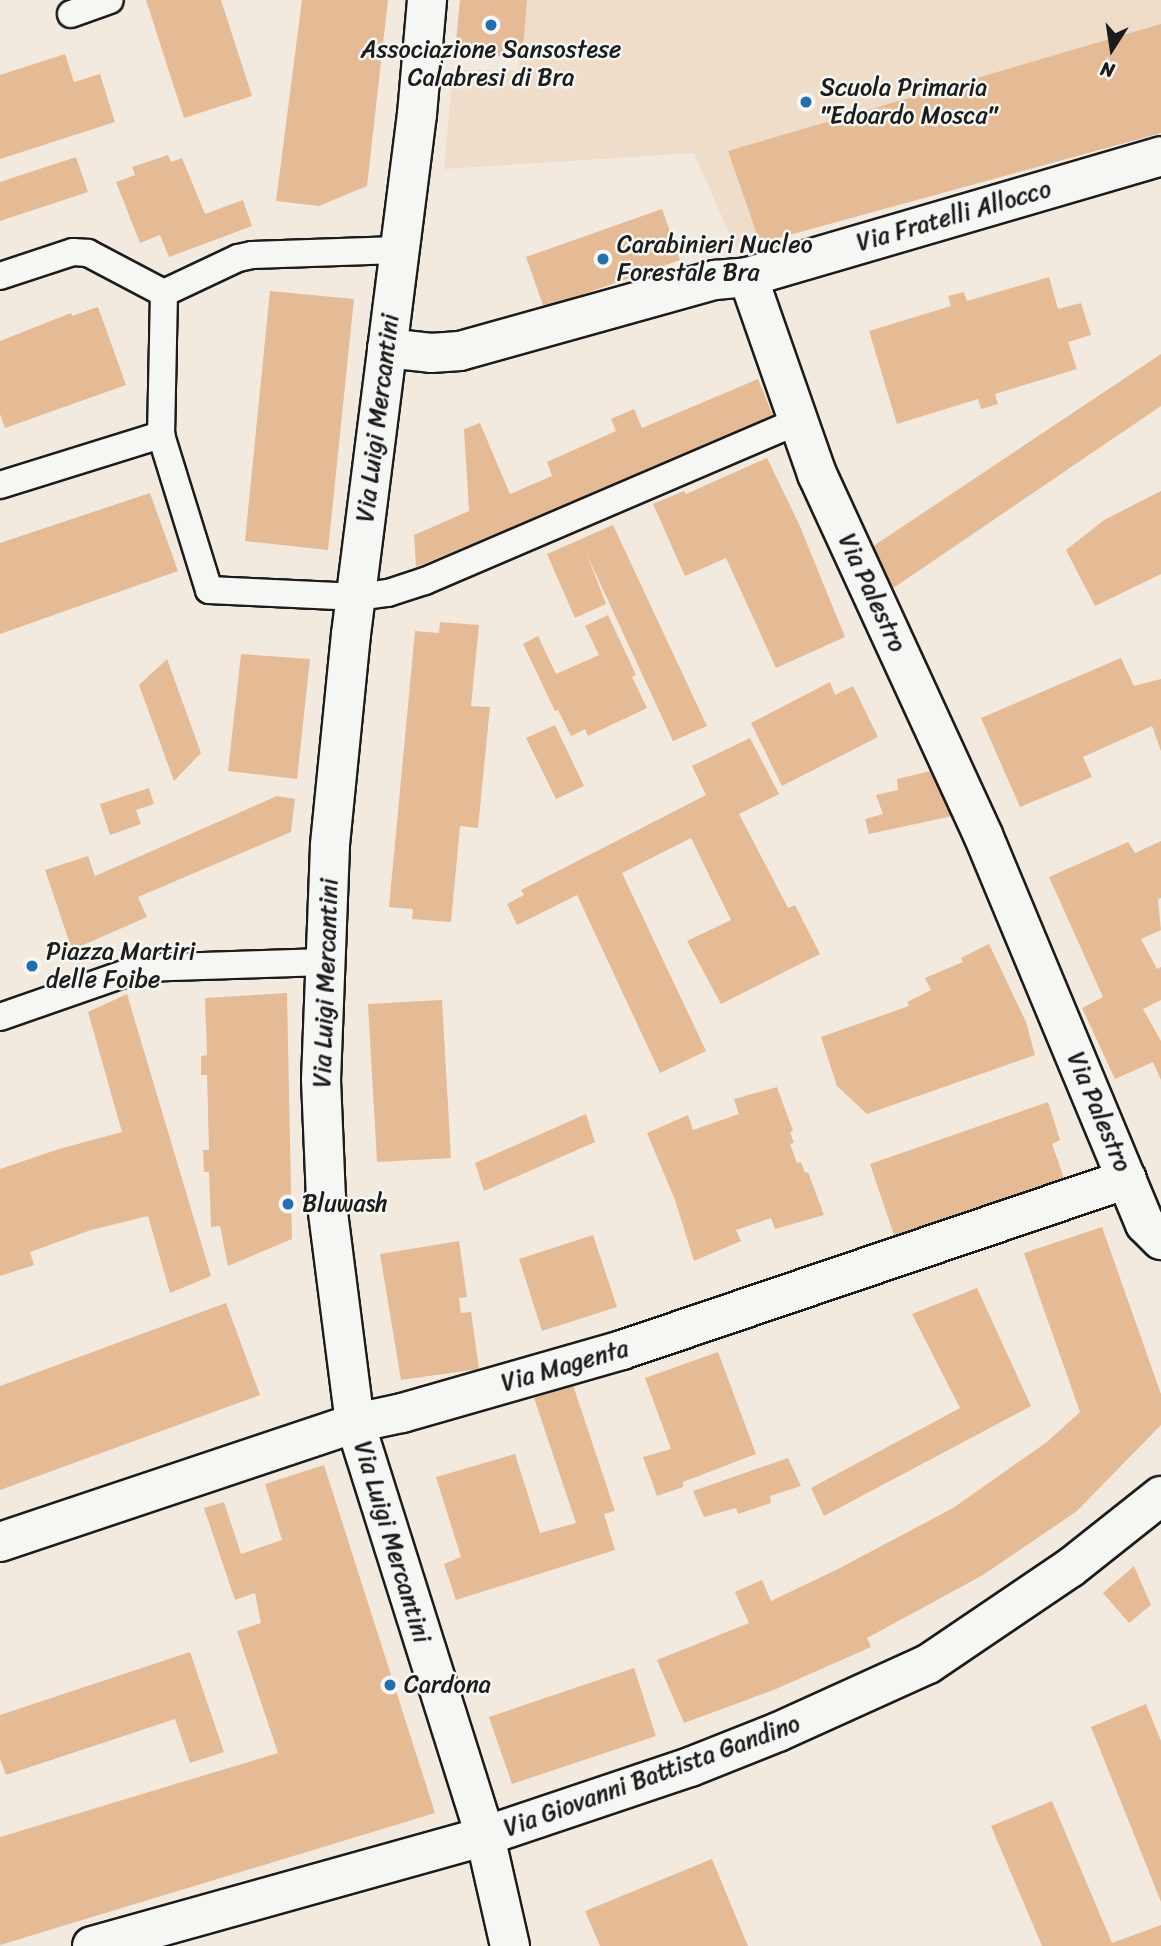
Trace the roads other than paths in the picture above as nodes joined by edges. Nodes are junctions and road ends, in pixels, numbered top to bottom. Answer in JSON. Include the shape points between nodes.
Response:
{"nodes":[{"id":1,"x":110,"y":0,"type":"edge"},
{"id":2,"x":427,"y":0,"type":"edge"},
{"id":3,"x":71,"y":14,"type":"dead end"},
{"id":4,"x":1161,"y":156,"type":"edge"},
{"id":5,"x":398,"y":250,"type":"junction"},
{"id":6,"x":0,"y":276,"type":"edge"},
{"id":7,"x":748,"y":277,"type":"junction"},
{"id":8,"x":164,"y":293,"type":"junction"},
{"id":9,"x":387,"y":348,"type":"junction"},
{"id":10,"x":798,"y":421,"type":"junction"},
{"id":11,"x":161,"y":435,"type":"junction"},
{"id":12,"x":0,"y":485,"type":"edge"},
{"id":13,"x":358,"y":597,"type":"junction"},
{"id":14,"x":325,"y":962,"type":"junction"},
{"id":15,"x":0,"y":1017,"type":"edge"},
{"id":16,"x":1127,"y":1179,"type":"junction"},
{"id":17,"x":1161,"y":1240,"type":"edge"},
{"id":18,"x":355,"y":1423,"type":"junction"},
{"id":19,"x":1161,"y":1496,"type":"edge"},
{"id":20,"x":0,"y":1542,"type":"edge"},
{"id":21,"x":485,"y":1836,"type":"junction"},
{"id":22,"x":92,"y":1946,"type":"edge"},
{"id":23,"x":510,"y":1946,"type":"edge"}],
"edges":[{"from":1,"to":3,"type":"lane"},
{"from":2,"to":5,"type":"street","name":"Via Luigi Mercantini"},
{"from":4,"to":7,"type":"street","name":"Via Fratelli Allocco"},
{"from":5,"to":8,"type":"lane","via":[[252,255]]},
{"from":5,"to":9,"type":"street","name":"Via Luigi Mercantini"},
{"from":6,"to":8,"type":"lane","via":[[73,252],[88,253]]},
{"from":7,"to":9,"type":"street","via":[[715,281],[460,351]]},
{"from":7,"to":10,"type":"street","name":"Via Palestro"},
{"from":8,"to":11,"type":"lane"},
{"from":9,"to":13,"type":"street","name":"Via Luigi Mercantini"},
{"from":10,"to":13,"type":"lane","via":[[425,581]]},
{"from":10,"to":16,"type":"street","name":"Via Palestro","via":[[817,474],[983,835]]},
{"from":11,"to":12,"type":"lane"},
{"from":11,"to":13,"type":"lane","via":[[209,590]]},
{"from":13,"to":14,"type":"street","name":"Via Luigi Mercantini","via":[[330,846]]},
{"from":14,"to":15,"type":"lane","via":[[141,968]]},
{"from":14,"to":18,"type":"street","name":"Via Luigi Mercantini","via":[[321,1080],[326,1197]]},
{"from":16,"to":17,"type":"street","name":"Via Palestro","via":[[1145,1224]]},
{"from":16,"to":18,"type":"street","name":"Via Magenta","via":[[622,1350]]},
{"from":18,"to":20,"type":"street","name":"Via Magenta"},
{"from":18,"to":21,"type":"street","name":"Via Luigi Mercantini"},
{"from":19,"to":21,"type":"street","name":"Via Giovanni Battista Gandino","via":[[1070,1568],[929,1664],[690,1767]]},
{"from":21,"to":22,"type":"street","name":"Via Giovanni Battista Gandino"},
{"from":21,"to":23,"type":"street","name":"Via Luigi Mercantini"}]}
